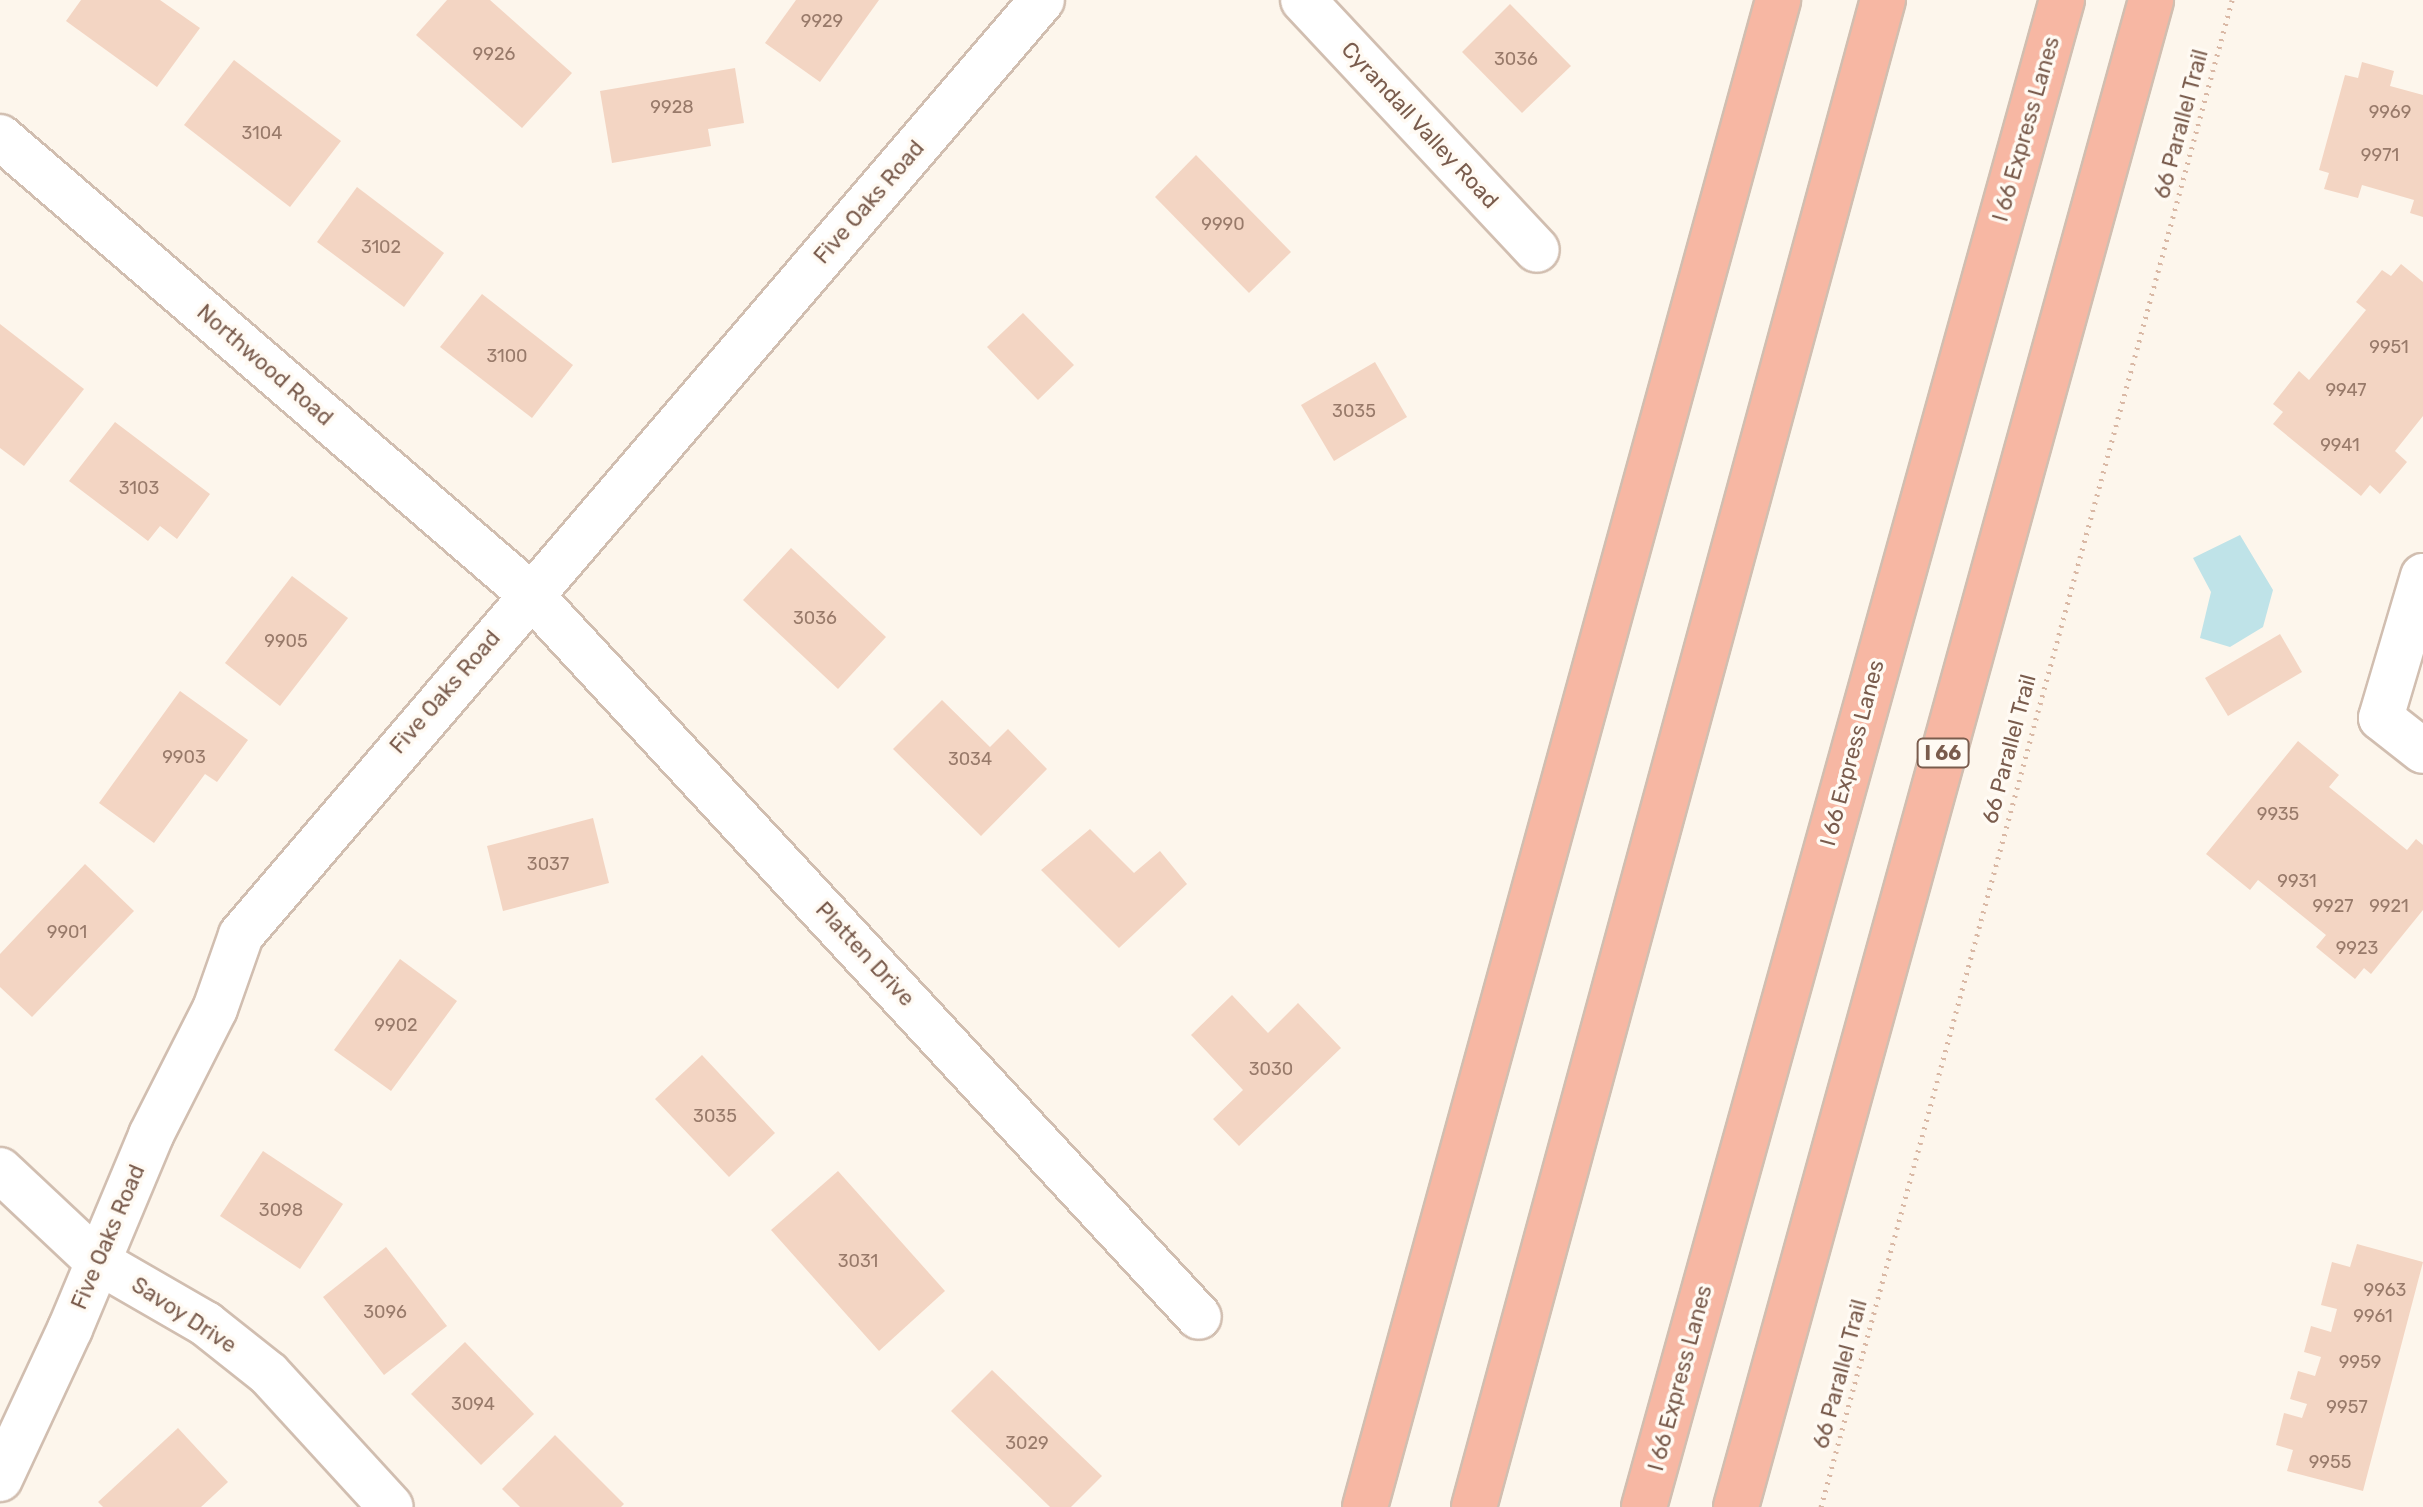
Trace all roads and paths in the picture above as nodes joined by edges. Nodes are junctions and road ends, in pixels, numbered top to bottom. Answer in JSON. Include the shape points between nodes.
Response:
{"nodes":[{"id":1,"x":1042,"y":0,"type":"edge"},
{"id":2,"x":1303,"y":0,"type":"edge"},
{"id":3,"x":1778,"y":0,"type":"edge"},
{"id":4,"x":1883,"y":0,"type":"edge"},
{"id":5,"x":2062,"y":0,"type":"edge"},
{"id":6,"x":2151,"y":0,"type":"edge"},
{"id":7,"x":2232,"y":0,"type":"edge"},
{"id":8,"x":0,"y":137,"type":"edge"},
{"id":9,"x":1537,"y":250,"type":"dead end"},
{"id":10,"x":2423,"y":576,"type":"edge"},
{"id":11,"x":529,"y":593,"type":"junction"},
{"id":12,"x":2423,"y":751,"type":"edge"},
{"id":13,"x":0,"y":1170,"type":"edge"},
{"id":14,"x":97,"y":1261,"type":"junction"},
{"id":15,"x":1199,"y":1317,"type":"dead end"},
{"id":16,"x":0,"y":1479,"type":"edge"},
{"id":17,"x":391,"y":1507,"type":"edge"},
{"id":18,"x":1365,"y":1507,"type":"edge"},
{"id":19,"x":1474,"y":1507,"type":"edge"},
{"id":20,"x":1644,"y":1507,"type":"edge"},
{"id":21,"x":1736,"y":1507,"type":"edge"},
{"id":22,"x":1821,"y":1507,"type":"edge"}],
"edges":[{"from":1,"to":11,"type":"street","name":"Five Oaks Road"},
{"from":2,"to":9,"type":"street","name":"Cyrandall Valley Road"},
{"from":3,"to":18,"type":"highway"},
{"from":4,"to":19,"type":"highway"},
{"from":5,"to":20,"type":"highway","name":"I 66 Express Lanes"},
{"from":6,"to":21,"type":"highway","number":"I 66"},
{"from":7,"to":22,"type":"path","name":"66 Parallel Trail"},
{"from":8,"to":11,"type":"street","name":"Northwood Road"},
{"from":10,"to":12,"type":"street","via":[[2381,718]]},
{"from":11,"to":14,"type":"street","name":"Five Oaks Road","via":[[241,935],[215,1009],[151,1135]]},
{"from":11,"to":15,"type":"street","name":"Platten Drive"},
{"from":13,"to":14,"type":"street","name":"Savoy Drive"},
{"from":14,"to":16,"type":"street","name":"Five Oaks Road"},
{"from":14,"to":17,"type":"street","name":"Savoy Drive","via":[[206,1324],[269,1374]]}]}
